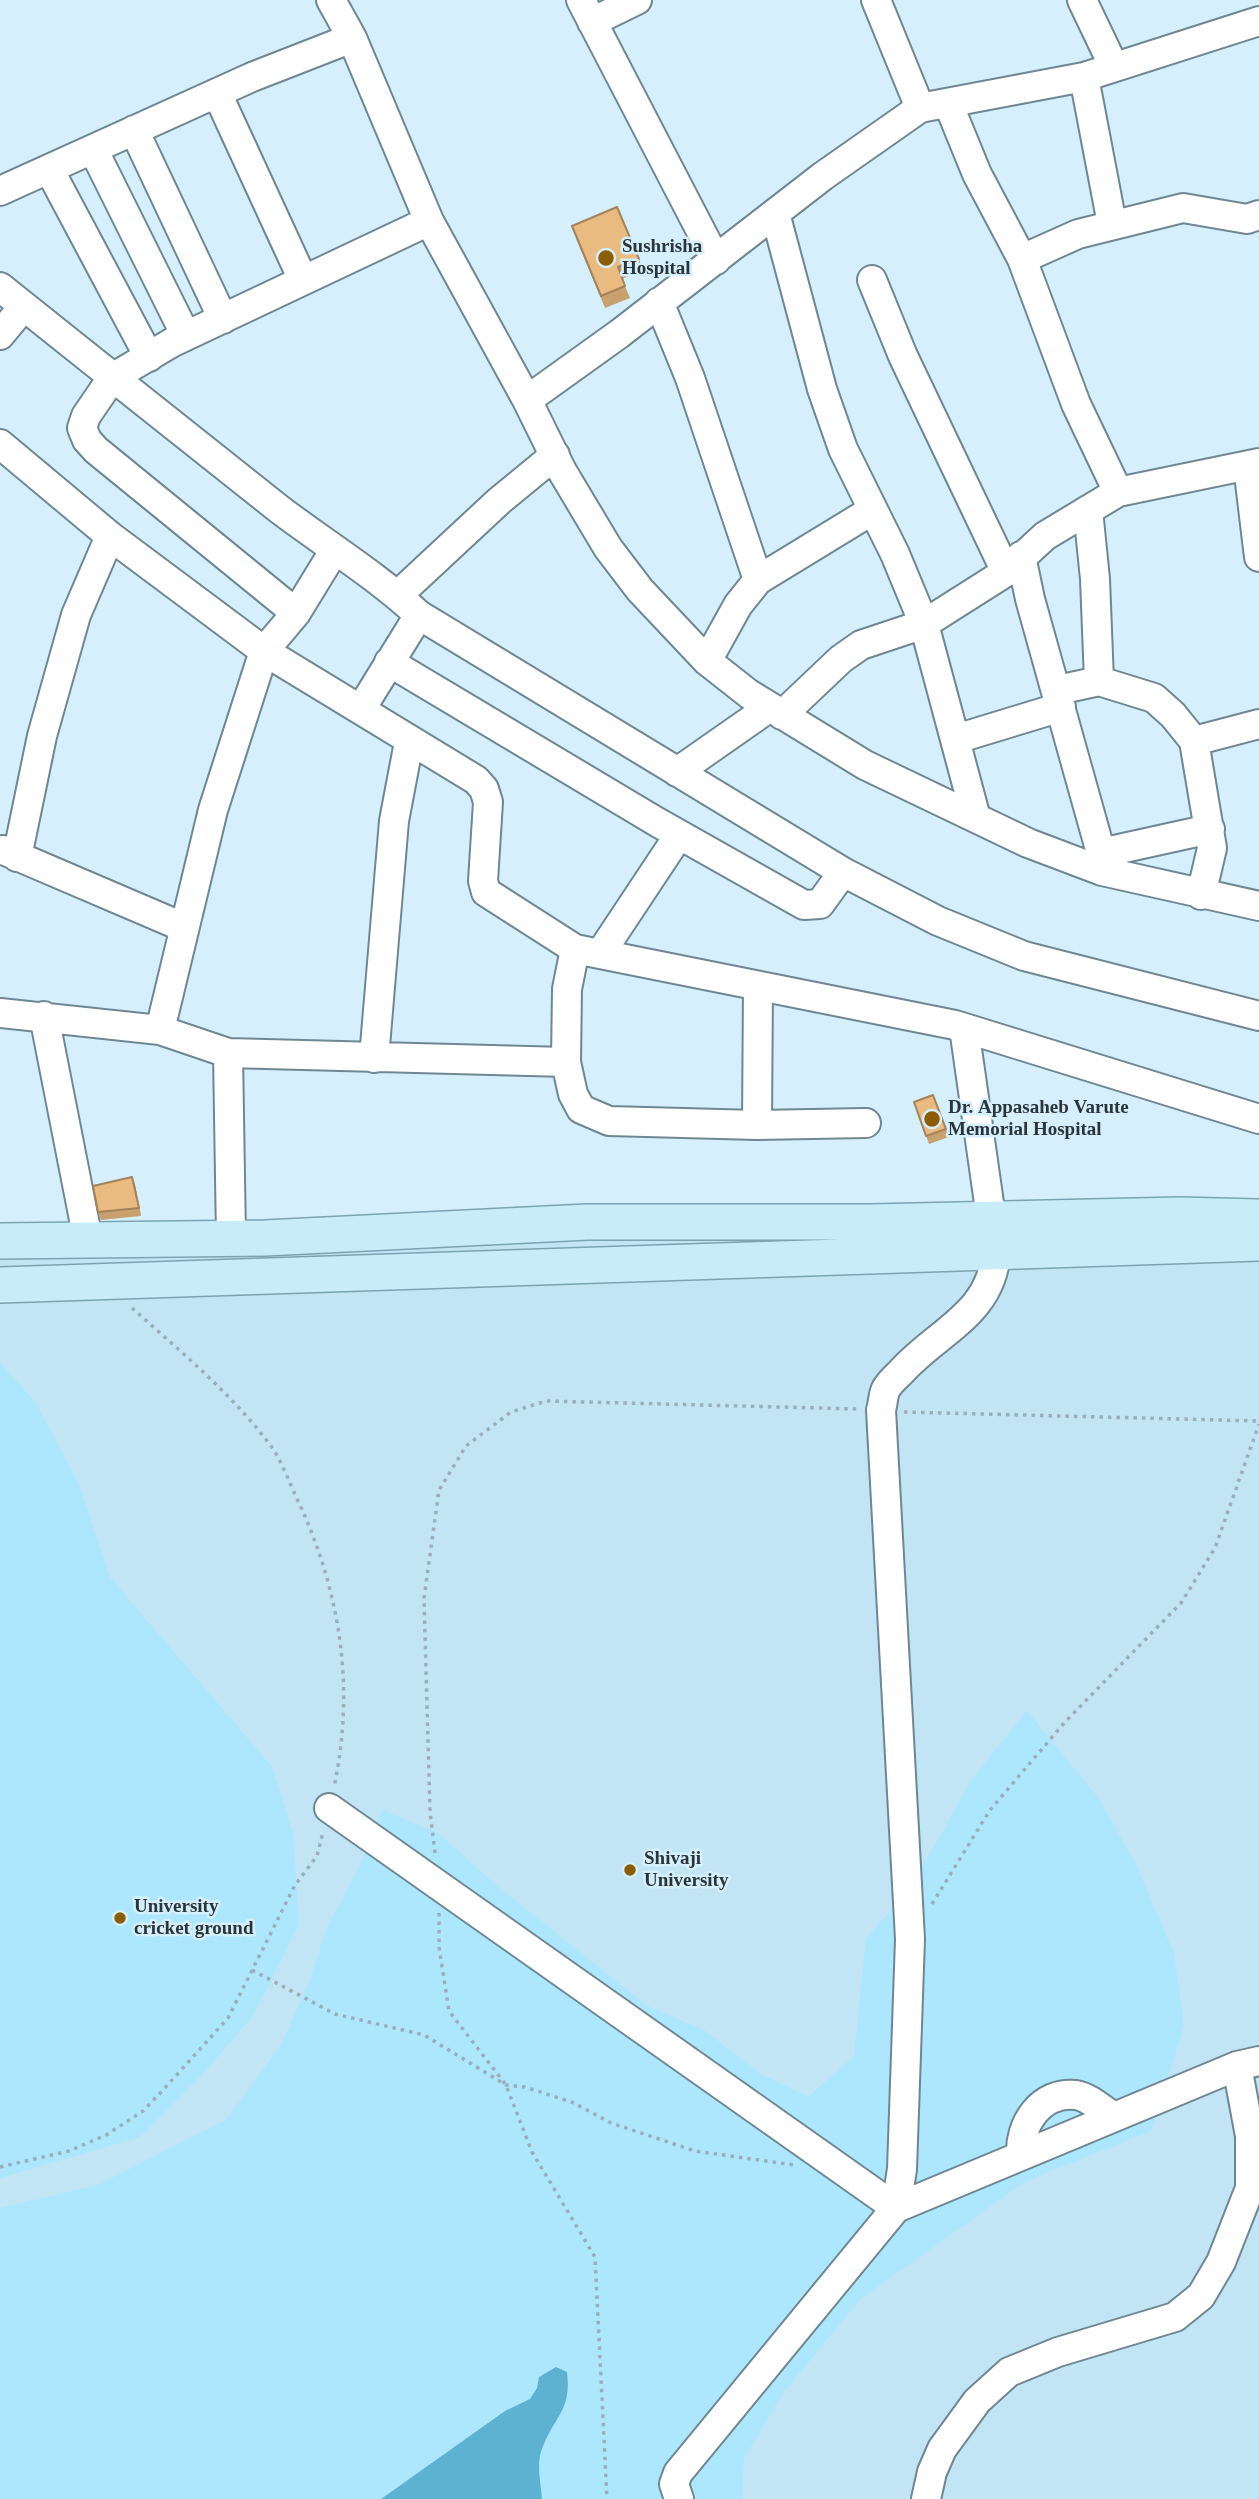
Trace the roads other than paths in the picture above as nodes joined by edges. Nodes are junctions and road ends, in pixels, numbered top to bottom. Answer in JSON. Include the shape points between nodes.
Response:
{"nodes":[{"id":1,"x":331,"y":0,"type":"edge"},
{"id":2,"x":637,"y":0,"type":"edge"},
{"id":3,"x":876,"y":0,"type":"edge"},
{"id":4,"x":1082,"y":0,"type":"edge"},
{"id":5,"x":586,"y":11,"type":"edge"},
{"id":6,"x":1259,"y":21,"type":"edge"},
{"id":7,"x":352,"y":38,"type":"junction"},
{"id":8,"x":1114,"y":67,"type":"junction"},
{"id":9,"x":1084,"y":77,"type":"junction"},
{"id":10,"x":217,"y":93,"type":"junction"},
{"id":11,"x":948,"y":103,"type":"junction"},
{"id":12,"x":920,"y":108,"type":"junction"},
{"id":13,"x":134,"y":130,"type":"junction"},
{"id":14,"x":93,"y":149,"type":"junction"},
{"id":15,"x":48,"y":169,"type":"junction"},
{"id":16,"x":0,"y":191,"type":"edge"},
{"id":17,"x":775,"y":214,"type":"junction"},
{"id":18,"x":1259,"y":215,"type":"edge"},
{"id":19,"x":429,"y":221,"type":"junction"},
{"id":20,"x":1112,"y":224,"type":"junction"},
{"id":21,"x":1022,"y":259,"type":"junction"},
{"id":22,"x":716,"y":260,"type":"junction"},
{"id":23,"x":303,"y":280,"type":"junction"},
{"id":24,"x":872,"y":280,"type":"dead end"},
{"id":25,"x":0,"y":287,"type":"edge"},
{"id":26,"x":659,"y":302,"type":"junction"},
{"id":27,"x":24,"y":306,"type":"junction"},
{"id":28,"x":223,"y":319,"type":"junction"},
{"id":29,"x":0,"y":335,"type":"edge"},
{"id":30,"x":186,"y":336,"type":"junction"},
{"id":31,"x":149,"y":357,"type":"junction"},
{"id":32,"x":112,"y":378,"type":"junction"},
{"id":33,"x":527,"y":400,"type":"junction"},
{"id":34,"x":0,"y":444,"type":"edge"},
{"id":35,"x":555,"y":455,"type":"junction"},
{"id":36,"x":1253,"y":465,"type":"edge"},
{"id":37,"x":1118,"y":492,"type":"junction"},
{"id":38,"x":1088,"y":510,"type":"junction"},
{"id":39,"x":871,"y":511,"type":"junction"},
{"id":40,"x":110,"y":536,"type":"junction"},
{"id":41,"x":334,"y":551,"type":"junction"},
{"id":42,"x":1259,"y":557,"type":"edge"},
{"id":43,"x":1014,"y":564,"type":"junction"},
{"id":44,"x":758,"y":580,"type":"junction"},
{"id":45,"x":398,"y":595,"type":"junction"},
{"id":46,"x":296,"y":613,"type":"junction"},
{"id":47,"x":419,"y":615,"type":"junction"},
{"id":48,"x":924,"y":624,"type":"junction"},
{"id":49,"x":264,"y":651,"type":"junction"},
{"id":50,"x":389,"y":662,"type":"junction"},
{"id":51,"x":707,"y":662,"type":"junction"},
{"id":52,"x":1099,"y":681,"type":"junction"},
{"id":53,"x":1059,"y":699,"type":"junction"},
{"id":54,"x":361,"y":709,"type":"junction"},
{"id":55,"x":776,"y":711,"type":"junction"},
{"id":56,"x":1259,"y":724,"type":"edge"},
{"id":57,"x":956,"y":739,"type":"junction"},
{"id":58,"x":1194,"y":741,"type":"junction"},
{"id":59,"x":409,"y":742,"type":"junction"},
{"id":60,"x":677,"y":772,"type":"junction"},
{"id":61,"x":976,"y":818,"type":"junction"},
{"id":62,"x":1210,"y":829,"type":"junction"},
{"id":63,"x":679,"y":835,"type":"junction"},
{"id":64,"x":9,"y":853,"type":"edge"},
{"id":65,"x":1102,"y":862,"type":"junction"},
{"id":66,"x":843,"y":872,"type":"junction"},
{"id":67,"x":1201,"y":895,"type":"junction"},
{"id":68,"x":1259,"y":906,"type":"edge"},
{"id":69,"x":183,"y":927,"type":"junction"},
{"id":70,"x":588,"y":951,"type":"junction"},
{"id":71,"x":758,"y":986,"type":"junction"},
{"id":72,"x":0,"y":1013,"type":"edge"},
{"id":73,"x":44,"y":1016,"type":"junction"},
{"id":74,"x":1259,"y":1016,"type":"edge"},
{"id":75,"x":964,"y":1028,"type":"junction"},
{"id":76,"x":160,"y":1030,"type":"junction"},
{"id":77,"x":228,"y":1053,"type":"junction"},
{"id":78,"x":374,"y":1058,"type":"junction"},
{"id":79,"x":566,"y":1062,"type":"junction"},
{"id":80,"x":1259,"y":1119,"type":"edge"},
{"id":81,"x":866,"y":1123,"type":"dead end"},
{"id":82,"x":757,"y":1125,"type":"junction"},
{"id":83,"x":1259,"y":1217,"type":"edge"},
{"id":84,"x":993,"y":1236,"type":"junction"},
{"id":85,"x":231,"y":1238,"type":"junction"},
{"id":86,"x":88,"y":1240,"type":"junction"},
{"id":87,"x":0,"y":1241,"type":"edge"},
{"id":88,"x":1259,"y":1243,"type":"edge"},
{"id":89,"x":0,"y":1284,"type":"edge"},
{"id":90,"x":329,"y":1808,"type":"road end"},
{"id":91,"x":1248,"y":2063,"type":"edge"},
{"id":92,"x":1114,"y":2117,"type":"junction"},
{"id":93,"x":1021,"y":2156,"type":"junction"},
{"id":94,"x":896,"y":2208,"type":"junction"},
{"id":95,"x":672,"y":2494,"type":"edge"},
{"id":96,"x":926,"y":2499,"type":"edge"}],
"edges":[{"from":1,"to":7,"type":"street"},
{"from":2,"to":5,"type":"street"},
{"from":3,"to":12,"type":"street"},
{"from":4,"to":8,"type":"street"},
{"from":5,"to":22,"type":"street"},
{"from":6,"to":8,"type":"street"},
{"from":7,"to":10,"type":"street"},
{"from":7,"to":19,"type":"street"},
{"from":8,"to":9,"type":"street"},
{"from":9,"to":11,"type":"street"},
{"from":9,"to":20,"type":"street"},
{"from":10,"to":13,"type":"street"},
{"from":10,"to":23,"type":"street"},
{"from":11,"to":12,"type":"street"},
{"from":11,"to":21,"type":"street","via":[[977,174]]},
{"from":12,"to":17,"type":"street"},
{"from":13,"to":14,"type":"street"},
{"from":13,"to":28,"type":"street"},
{"from":14,"to":15,"type":"street"},
{"from":14,"to":30,"type":"street"},
{"from":15,"to":16,"type":"street"},
{"from":15,"to":31,"type":"street"},
{"from":17,"to":22,"type":"street"},
{"from":17,"to":39,"type":"street","via":[[822,389]]},
{"from":18,"to":20,"type":"street","via":[[1247,219],[1183,208]]},
{"from":19,"to":23,"type":"street"},
{"from":19,"to":33,"type":"street"},
{"from":20,"to":21,"type":"street"},
{"from":21,"to":37,"type":"street","via":[[1076,404]]},
{"from":22,"to":26,"type":"street"},
{"from":23,"to":28,"type":"street"},
{"from":24,"to":43,"type":"street","via":[[903,356]]},
{"from":25,"to":27,"type":"street"},
{"from":26,"to":33,"type":"street"},
{"from":26,"to":44,"type":"street","via":[[690,378]]},
{"from":27,"to":29,"type":"street"},
{"from":27,"to":32,"type":"street"},
{"from":28,"to":30,"type":"street"},
{"from":30,"to":31,"type":"street"},
{"from":31,"to":32,"type":"street"},
{"from":32,"to":41,"type":"street"},
{"from":32,"to":46,"type":"street","via":[[86,416],[82,428],[87,440]]},
{"from":33,"to":35,"type":"street"},
{"from":34,"to":40,"type":"street"},
{"from":35,"to":45,"type":"street","via":[[499,500]]},
{"from":35,"to":51,"type":"street","via":[[608,548]]},
{"from":36,"to":37,"type":"street"},
{"from":36,"to":42,"type":"street"},
{"from":37,"to":38,"type":"street"},
{"from":38,"to":43,"type":"street","via":[[1045,536]]},
{"from":38,"to":52,"type":"street"},
{"from":39,"to":44,"type":"street"},
{"from":39,"to":48,"type":"street"},
{"from":40,"to":49,"type":"street"},
{"from":40,"to":64,"type":"street","via":[[76,615]]},
{"from":41,"to":45,"type":"street"},
{"from":41,"to":46,"type":"street"},
{"from":43,"to":48,"type":"street"},
{"from":43,"to":53,"type":"street","via":[[1030,599]]},
{"from":44,"to":51,"type":"street","via":[[738,605]]},
{"from":45,"to":47,"type":"street"},
{"from":46,"to":49,"type":"street"},
{"from":47,"to":50,"type":"street"},
{"from":47,"to":60,"type":"street"},
{"from":48,"to":55,"type":"street","via":[[861,645]]},
{"from":48,"to":57,"type":"street"},
{"from":49,"to":54,"type":"street"},
{"from":49,"to":69,"type":"street"},
{"from":50,"to":54,"type":"street"},
{"from":50,"to":63,"type":"street"},
{"from":51,"to":55,"type":"street"},
{"from":52,"to":53,"type":"street"},
{"from":52,"to":58,"type":"street","via":[[1154,698]]},
{"from":53,"to":57,"type":"street"},
{"from":53,"to":65,"type":"street"},
{"from":54,"to":59,"type":"street"},
{"from":55,"to":60,"type":"street"},
{"from":55,"to":61,"type":"street","via":[[865,765]]},
{"from":56,"to":58,"type":"street"},
{"from":57,"to":61,"type":"street"},
{"from":58,"to":62,"type":"street"},
{"from":59,"to":70,"type":"street","via":[[484,789],[488,802],[486,892]]},
{"from":59,"to":78,"type":"street","via":[[390,855]]},
{"from":60,"to":66,"type":"street"},
{"from":61,"to":65,"type":"street","via":[[1028,843]]},
{"from":62,"to":65,"type":"street"},
{"from":62,"to":67,"type":"street","via":[[1212,848]]},
{"from":63,"to":66,"type":"street","via":[[804,905],[820,904]]},
{"from":63,"to":70,"type":"street"},
{"from":64,"to":69,"type":"street"},
{"from":65,"to":67,"type":"street"},
{"from":66,"to":74,"type":"street","via":[[938,921],[1024,956]]},
{"from":67,"to":68,"type":"street"},
{"from":69,"to":76,"type":"street"},
{"from":70,"to":71,"type":"street"},
{"from":70,"to":79,"type":"street","via":[[567,989]]},
{"from":71,"to":75,"type":"street"},
{"from":71,"to":82,"type":"street"},
{"from":72,"to":73,"type":"street"},
{"from":73,"to":76,"type":"street"},
{"from":73,"to":86,"type":"street"},
{"from":75,"to":80,"type":"street"},
{"from":75,"to":84,"type":"street"},
{"from":76,"to":77,"type":"street"},
{"from":77,"to":78,"type":"street"},
{"from":77,"to":85,"type":"street"},
{"from":78,"to":79,"type":"street"},
{"from":79,"to":82,"type":"street","via":[[581,1108],[609,1121]]},
{"from":81,"to":82,"type":"street"},
{"from":83,"to":84,"type":"main road","via":[[1179,1215]]},
{"from":84,"to":85,"type":"main road","via":[[587,1222]]},
{"from":84,"to":88,"type":"main road"},
{"from":84,"to":89,"type":"main road"},
{"from":84,"to":94,"type":"street","via":[[995,1273],[986,1293],[886,1388],[881,1410],[910,1939],[902,2169]]},
{"from":85,"to":86,"type":"main road"},
{"from":86,"to":87,"type":"main road"},
{"from":90,"to":94,"type":"street"},
{"from":91,"to":92,"type":"street"},
{"from":91,"to":96,"type":"street","via":[[1250,2188],[1221,2262],[1200,2297],[1175,2317],[1058,2352],[1009,2372],[977,2401],[942,2449]]},
{"from":92,"to":93,"type":"street"},
{"from":92,"to":93,"type":"street","via":[[1076,2095],[1059,2097],[1036,2109],[1025,2124]]},
{"from":93,"to":94,"type":"street"},
{"from":94,"to":95,"type":"street","via":[[678,2473]]}]}
